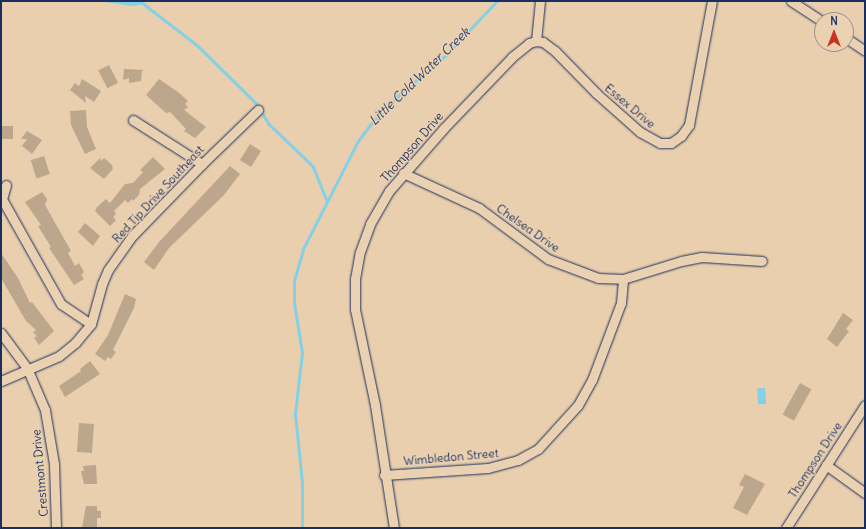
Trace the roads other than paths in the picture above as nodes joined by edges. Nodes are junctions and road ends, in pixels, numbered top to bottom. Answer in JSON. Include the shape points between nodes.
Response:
{"nodes":[{"id":1,"x":540,"y":1,"type":"edge"},
{"id":2,"x":712,"y":1,"type":"edge"},
{"id":3,"x":791,"y":1,"type":"edge"},
{"id":4,"x":814,"y":17,"type":"edge"},
{"id":5,"x":536,"y":42,"type":"junction"},
{"id":6,"x":854,"y":43,"type":"edge"},
{"id":7,"x":865,"y":51,"type":"edge"},
{"id":8,"x":258,"y":110,"type":"dead end"},
{"id":9,"x":133,"y":120,"type":"dead end"},
{"id":10,"x":202,"y":164,"type":"junction"},
{"id":11,"x":403,"y":173,"type":"junction"},
{"id":12,"x":6,"y":185,"type":"dead end"},
{"id":13,"x":762,"y":261,"type":"dead end"},
{"id":14,"x":623,"y":279,"type":"junction"},
{"id":15,"x":91,"y":324,"type":"junction"},
{"id":16,"x":1,"y":333,"type":"edge"},
{"id":17,"x":27,"y":368,"type":"junction"},
{"id":18,"x":1,"y":382,"type":"edge"},
{"id":19,"x":865,"y":405,"type":"edge"},
{"id":20,"x":826,"y":465,"type":"junction"},
{"id":21,"x":384,"y":474,"type":"junction"},
{"id":22,"x":865,"y":493,"type":"edge"},
{"id":23,"x":56,"y":528,"type":"edge"},
{"id":24,"x":394,"y":528,"type":"edge"},
{"id":25,"x":786,"y":528,"type":"edge"}],
"edges":[{"from":1,"to":5,"type":"street"},
{"from":2,"to":5,"type":"street","name":"Essex Drive","via":[[689,124],[682,136],[671,143],[660,143],[640,132],[596,93],[555,51],[543,42]]},
{"from":3,"to":4,"type":"street"},
{"from":5,"to":11,"type":"street","name":"Thompson Drive","via":[[529,43],[512,57]]},
{"from":6,"to":7,"type":"street"},
{"from":8,"to":10,"type":"street","name":"Red Tip Drive Southeast"},
{"from":9,"to":10,"type":"street"},
{"from":10,"to":15,"type":"street","name":"Red Tip Drive Southeast","via":[[132,236],[119,253],[102,284]]},
{"from":11,"to":14,"type":"street","name":"Chelsea Drive","via":[[479,208],[559,264],[598,278]]},
{"from":11,"to":21,"type":"street","name":"Thompson Drive","via":[[370,224],[360,252],[355,278],[355,309],[375,405]]},
{"from":12,"to":15,"type":"street","via":[[2,199],[61,304]]},
{"from":13,"to":14,"type":"street","name":"Chelsea Drive","via":[[692,258]]},
{"from":14,"to":21,"type":"street","name":"Wimbledon Street","via":[[621,303],[592,380],[578,406],[538,449],[518,460],[488,468]]},
{"from":15,"to":17,"type":"street","name":"Red Tip Drive Southeast","via":[[75,343],[59,356]]},
{"from":16,"to":17,"type":"street","name":"Crestmont Drive"},
{"from":17,"to":18,"type":"street","name":"Red Tip Drive Southeast"},
{"from":17,"to":23,"type":"street","name":"Crestmont Drive","via":[[39,394],[48,425],[54,464]]},
{"from":19,"to":20,"type":"street","name":"Thompson Drive"},
{"from":20,"to":22,"type":"street"},
{"from":20,"to":25,"type":"street","name":"Thompson Drive"},
{"from":21,"to":24,"type":"street","name":"Thompson Drive"}]}
